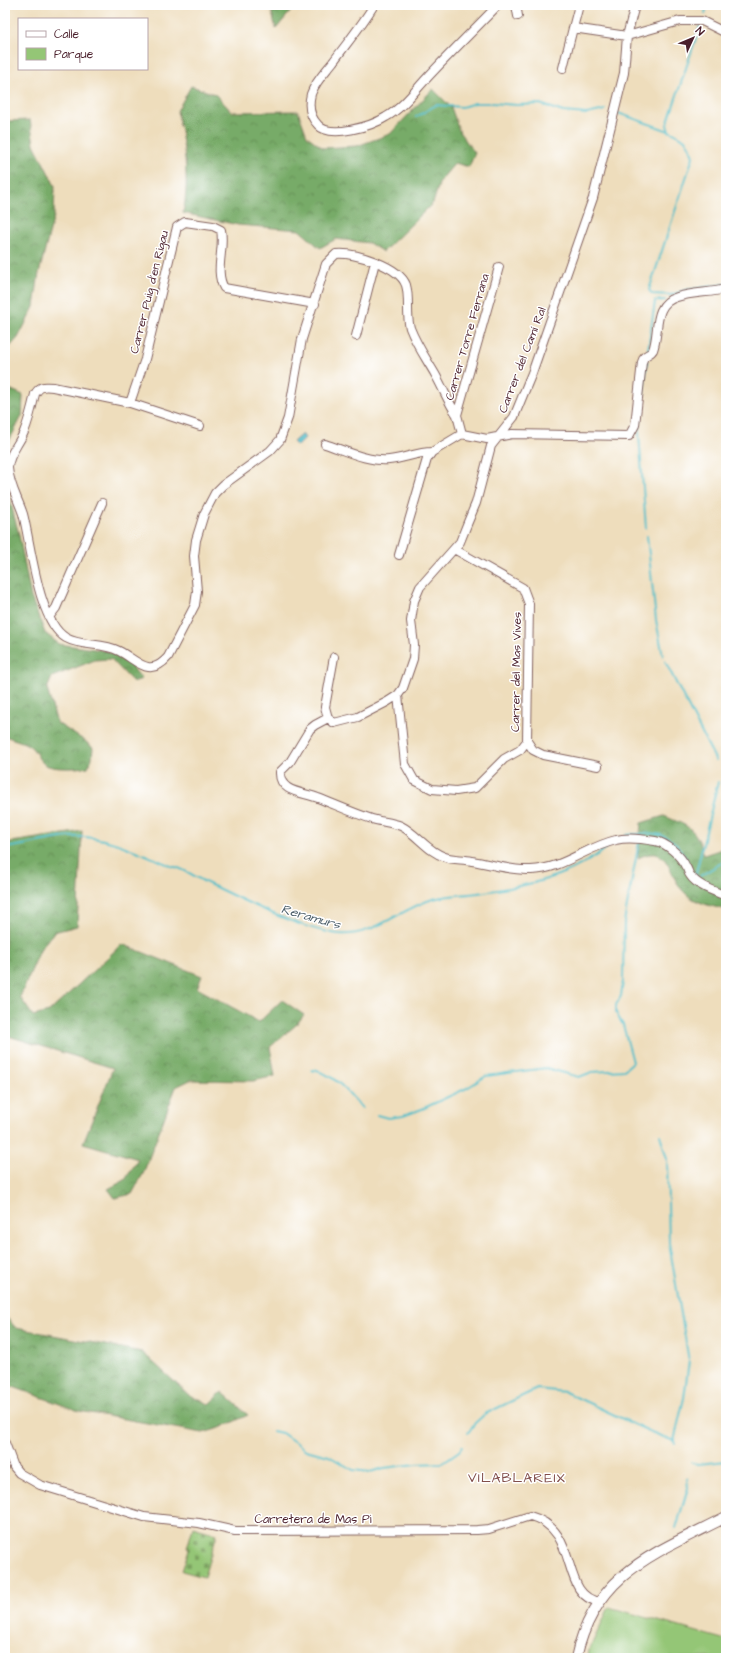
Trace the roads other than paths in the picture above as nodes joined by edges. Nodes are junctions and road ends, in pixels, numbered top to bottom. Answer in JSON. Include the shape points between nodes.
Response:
{"nodes":[{"id":1,"x":374,"y":5,"type":"edge"},
{"id":2,"x":498,"y":5,"type":"edge"},
{"id":3,"x":516,"y":5,"type":"edge"},
{"id":4,"x":579,"y":5,"type":"edge"},
{"id":5,"x":635,"y":5,"type":"edge"},
{"id":6,"x":518,"y":16,"type":"dead end"},
{"id":7,"x":573,"y":28,"type":"junction"},
{"id":8,"x":726,"y":33,"type":"edge"},
{"id":9,"x":628,"y":36,"type":"junction"},
{"id":10,"x":563,"y":68,"type":"dead end"},
{"id":11,"x":375,"y":262,"type":"junction"},
{"id":12,"x":499,"y":267,"type":"dead end"},
{"id":13,"x":726,"y":290,"type":"edge"},
{"id":14,"x":315,"y":304,"type":"junction"},
{"id":15,"x":356,"y":336,"type":"dead end"},
{"id":16,"x":130,"y":403,"type":"junction"},
{"id":17,"x":457,"y":414,"type":"junction"},
{"id":18,"x":200,"y":426,"type":"dead end"},
{"id":19,"x":462,"y":434,"type":"junction"},
{"id":20,"x":498,"y":436,"type":"junction"},
{"id":21,"x":325,"y":444,"type":"dead end"},
{"id":22,"x":432,"y":452,"type":"junction"},
{"id":23,"x":102,"y":503,"type":"dead end"},
{"id":24,"x":454,"y":549,"type":"junction"},
{"id":25,"x":399,"y":555,"type":"dead end"},
{"id":26,"x":49,"y":617,"type":"junction"},
{"id":27,"x":334,"y":657,"type":"dead end"},
{"id":28,"x":398,"y":695,"type":"junction"},
{"id":29,"x":328,"y":718,"type":"junction"},
{"id":30,"x":527,"y":741,"type":"junction"},
{"id":31,"x":598,"y":766,"type":"dead end"},
{"id":32,"x":726,"y":896,"type":"edge"},
{"id":33,"x":5,"y":1443,"type":"edge"},
{"id":34,"x":726,"y":1517,"type":"edge"},
{"id":35,"x":600,"y":1602,"type":"junction"},
{"id":36,"x":576,"y":1658,"type":"edge"}],
"edges":[{"from":1,"to":2,"type":"street","via":[[320,78],[311,95],[310,113],[326,132],[347,130],[386,117],[406,100]]},
{"from":3,"to":6,"type":"street"},
{"from":4,"to":7,"type":"street"},
{"from":5,"to":9,"type":"street","name":"Carrer del Camí Ral"},
{"from":7,"to":9,"type":"street"},
{"from":7,"to":10,"type":"street"},
{"from":8,"to":9,"type":"street","via":[[702,21],[680,21]]},
{"from":9,"to":20,"type":"street","name":"Carrer del Camí Ral","via":[[624,73],[593,198],[532,373],[514,417]]},
{"from":11,"to":14,"type":"street","name":"Carrer Torre Ferrana","via":[[345,253],[336,254],[326,264]]},
{"from":11,"to":15,"type":"street"},
{"from":11,"to":17,"type":"street","name":"Carrer Torre Ferrana","via":[[401,278],[406,286],[410,328]]},
{"from":12,"to":17,"type":"street","name":"Carrer Torre Ferrana"},
{"from":13,"to":20,"type":"street","via":[[677,297],[665,305],[657,321],[653,350],[642,362],[635,425],[629,436]]},
{"from":14,"to":16,"type":"street","name":"Carrer Puig d'en Rigau","via":[[224,288],[220,270],[223,238],[221,230],[214,226],[185,222],[176,227],[145,359]]},
{"from":14,"to":26,"type":"street","via":[[297,358],[285,430],[276,446],[233,476],[215,493],[204,514],[194,556],[197,591],[194,605],[168,657],[156,668],[144,667],[115,649],[66,638]]},
{"from":16,"to":18,"type":"street"},
{"from":16,"to":26,"type":"street","via":[[53,387],[41,387],[35,394],[24,433],[9,460],[10,479],[23,515],[43,603]]},
{"from":17,"to":19,"type":"street","name":"Carrer Torre Ferrana"},
{"from":19,"to":20,"type":"street","via":[[487,439]]},
{"from":19,"to":22,"type":"street"},
{"from":20,"to":24,"type":"street","name":"Carrer del Camí Ral","via":[[491,446],[476,503],[460,542]]},
{"from":21,"to":22,"type":"street","via":[[358,455],[387,460]]},
{"from":22,"to":25,"type":"street","via":[[427,459]]},
{"from":23,"to":26,"type":"street","via":[[56,608]]},
{"from":24,"to":28,"type":"street","name":"Carrer del Camí Ral","via":[[420,587],[414,601],[411,621],[413,658],[410,672]]},
{"from":24,"to":30,"type":"street","name":"Carrer del Mas Vives","via":[[523,588],[529,604]]},
{"from":27,"to":29,"type":"street","via":[[325,707]]},
{"from":28,"to":29,"type":"street","via":[[358,717],[334,723]]},
{"from":28,"to":30,"type":"street","name":"Carrer del Mas Vives","via":[[405,764],[414,780],[432,789],[456,791],[475,788],[504,759],[520,750]]},
{"from":29,"to":32,"type":"street","via":[[310,729],[290,762],[280,772],[283,783],[290,789],[400,826],[443,857],[518,870],[548,868],[618,839],[657,841],[666,845],[682,859],[689,875],[708,889]]},
{"from":30,"to":31,"type":"street","name":"Carrer del Mas Vives","via":[[533,750],[543,755]]},
{"from":33,"to":35,"type":"street","name":"Carretera de Mas Pi","via":[[19,1473],[40,1485],[144,1517],[199,1523],[235,1531],[477,1530],[504,1525],[518,1518],[534,1517],[556,1531],[564,1546],[578,1590],[593,1601]]},
{"from":34,"to":35,"type":"street","via":[[640,1562],[622,1575]]},
{"from":35,"to":36,"type":"street","via":[[585,1628]]}]}
